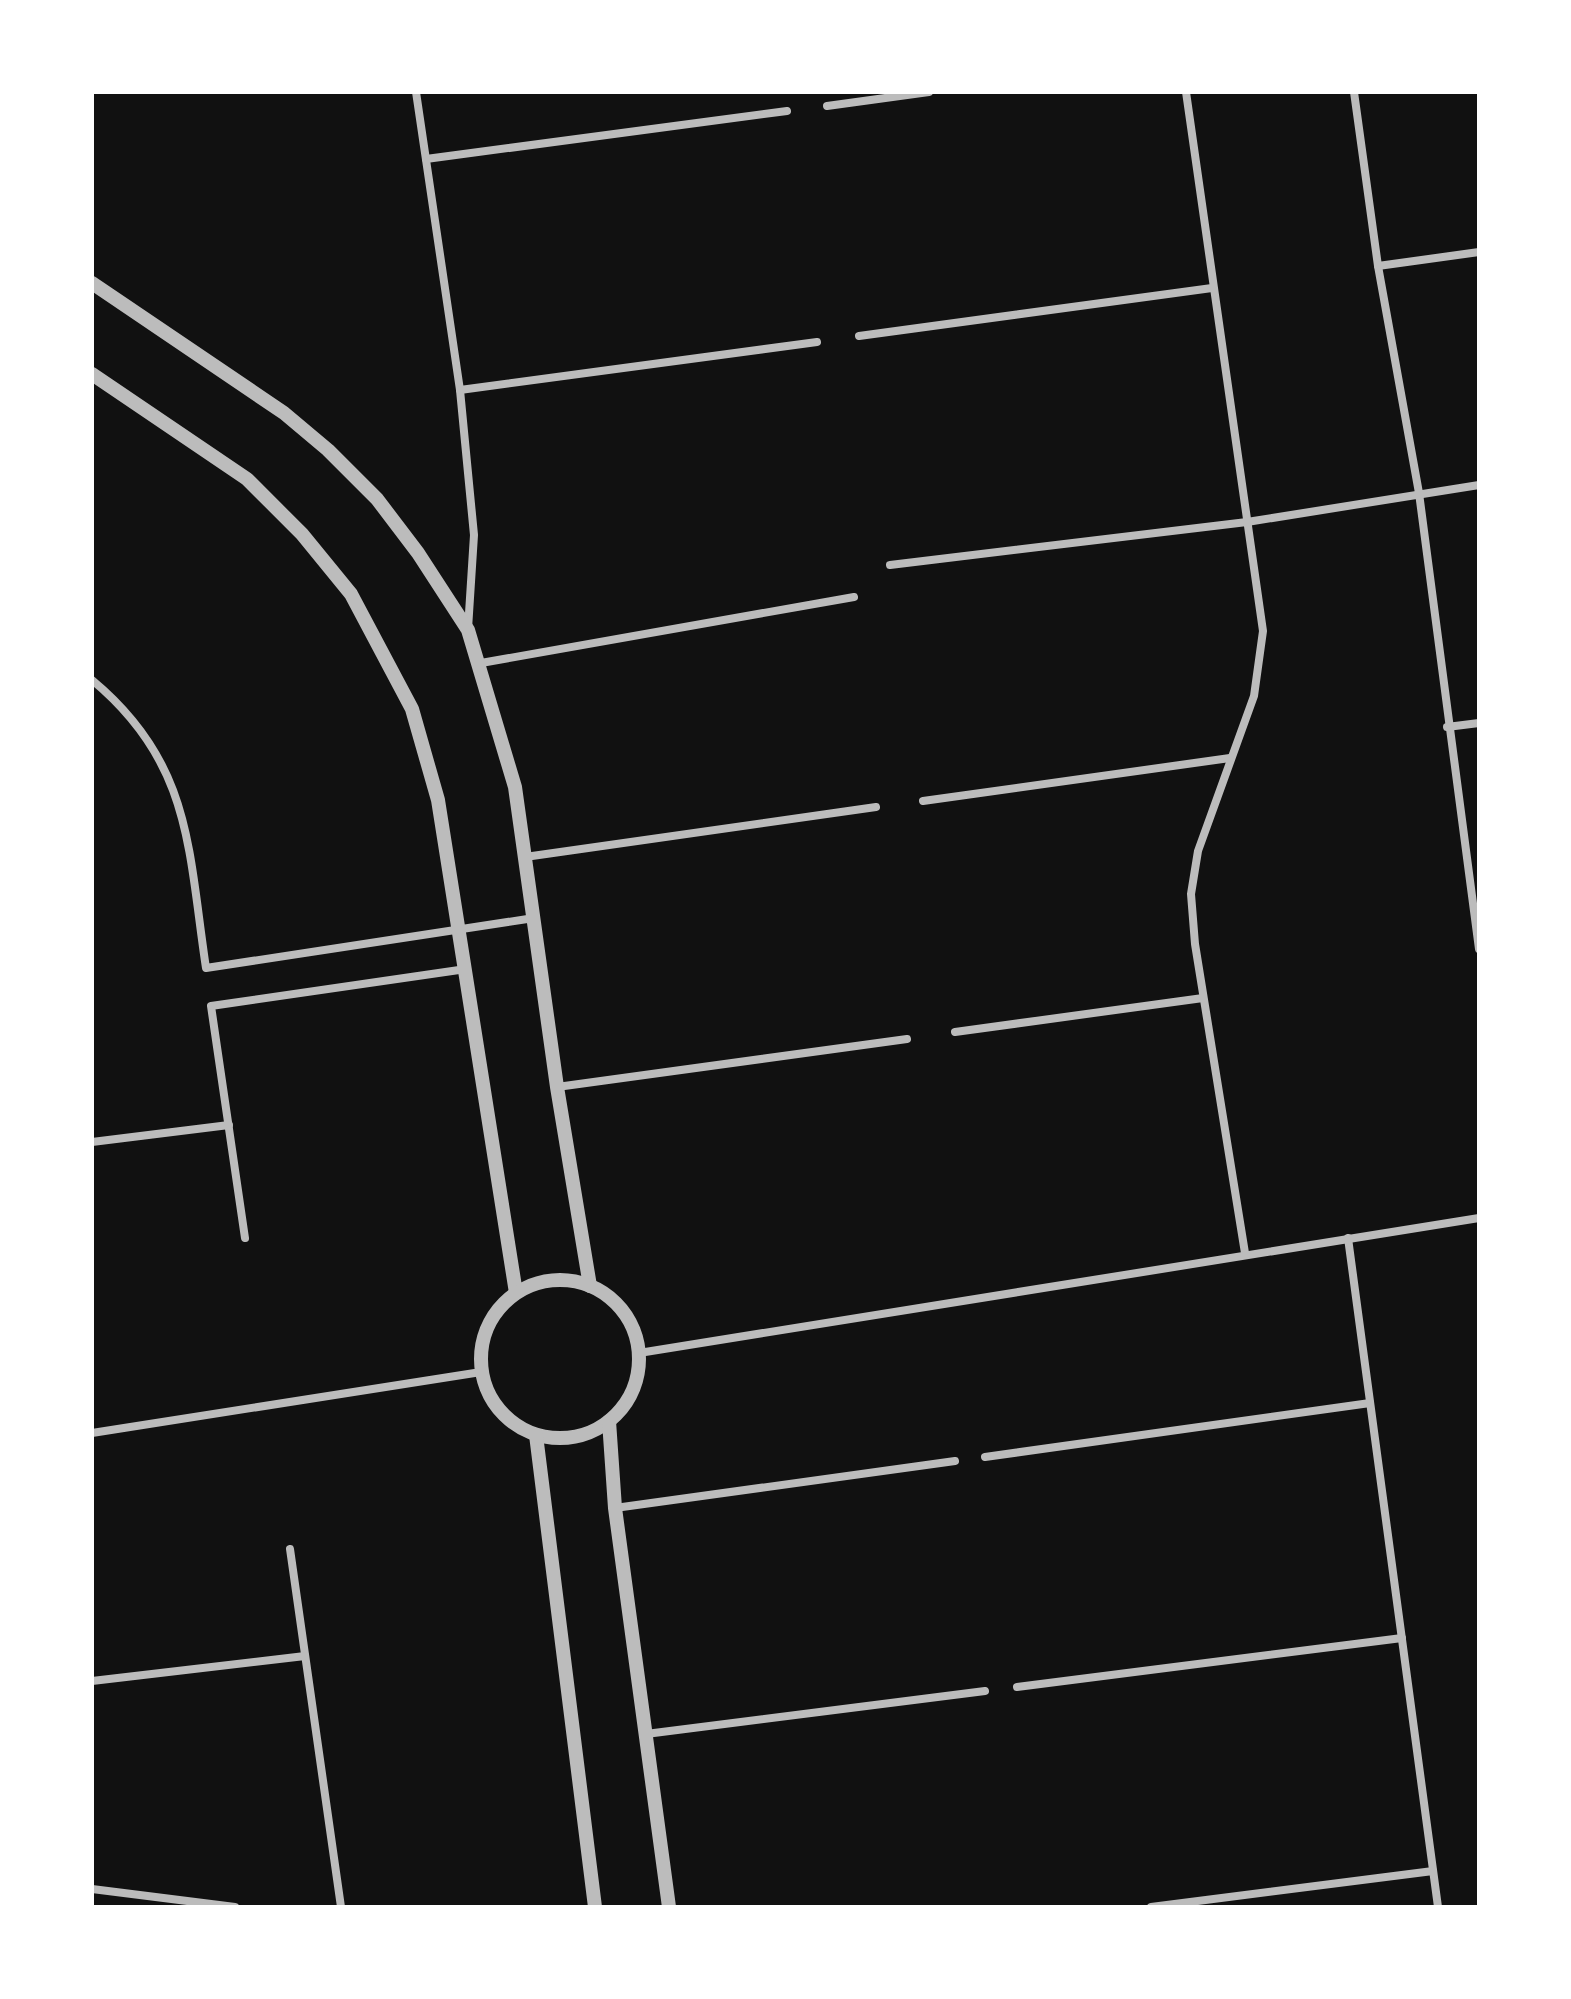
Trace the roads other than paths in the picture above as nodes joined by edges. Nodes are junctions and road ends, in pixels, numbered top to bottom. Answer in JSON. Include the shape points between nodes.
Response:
{"nodes":[{"id":1,"x":416,"y":92,"type":"edge"},
{"id":2,"x":929,"y":92,"type":"edge"},
{"id":3,"x":1186,"y":92,"type":"edge"},
{"id":4,"x":1354,"y":92,"type":"edge"},
{"id":5,"x":827,"y":106,"type":"dead end"},
{"id":6,"x":787,"y":111,"type":"dead end"},
{"id":7,"x":426,"y":159,"type":"junction"},
{"id":8,"x":1479,"y":252,"type":"edge"},
{"id":9,"x":1378,"y":266,"type":"junction"},
{"id":10,"x":92,"y":283,"type":"edge"},
{"id":11,"x":1212,"y":288,"type":"junction"},
{"id":12,"x":859,"y":336,"type":"dead end"},
{"id":13,"x":817,"y":342,"type":"dead end"},
{"id":14,"x":92,"y":374,"type":"edge"},
{"id":15,"x":460,"y":390,"type":"junction"},
{"id":16,"x":1479,"y":485,"type":"edge"},
{"id":17,"x":1419,"y":493,"type":"junction"},
{"id":18,"x":1247,"y":522,"type":"junction"},
{"id":19,"x":890,"y":565,"type":"dead end"},
{"id":20,"x":854,"y":597,"type":"dead end"},
{"id":21,"x":468,"y":630,"type":"junction"},
{"id":22,"x":481,"y":663,"type":"junction"},
{"id":23,"x":92,"y":680,"type":"edge"},
{"id":24,"x":1479,"y":723,"type":"edge"},
{"id":25,"x":1447,"y":727,"type":"junction"},
{"id":26,"x":1230,"y":758,"type":"junction"},
{"id":27,"x":923,"y":801,"type":"dead end"},
{"id":28,"x":876,"y":807,"type":"dead end"},
{"id":29,"x":525,"y":857,"type":"junction"},
{"id":30,"x":534,"y":918,"type":"junction"},
{"id":31,"x":460,"y":929,"type":"junction"},
{"id":32,"x":1479,"y":949,"type":"edge"},
{"id":33,"x":466,"y":969,"type":"junction"},
{"id":34,"x":1203,"y":998,"type":"junction"},
{"id":35,"x":955,"y":1032,"type":"dead end"},
{"id":36,"x":907,"y":1039,"type":"dead end"},
{"id":37,"x":557,"y":1087,"type":"junction"},
{"id":38,"x":229,"y":1125,"type":"junction"},
{"id":39,"x":92,"y":1142,"type":"edge"},
{"id":40,"x":1479,"y":1218,"type":"edge"},
{"id":41,"x":245,"y":1238,"type":"dead end"},
{"id":42,"x":1348,"y":1238,"type":"junction"},
{"id":43,"x":1245,"y":1253,"type":"junction"},
{"id":44,"x":590,"y":1286,"type":"junction"},
{"id":45,"x":516,"y":1293,"type":"junction"},
{"id":46,"x":639,"y":1353,"type":"junction"},
{"id":47,"x":481,"y":1372,"type":"junction"},
{"id":48,"x":1370,"y":1403,"type":"junction"},
{"id":49,"x":609,"y":1421,"type":"junction"},
{"id":50,"x":92,"y":1433,"type":"edge"},
{"id":51,"x":536,"y":1435,"type":"junction"},
{"id":52,"x":985,"y":1457,"type":"dead end"},
{"id":53,"x":955,"y":1461,"type":"dead end"},
{"id":54,"x":615,"y":1508,"type":"junction"},
{"id":55,"x":290,"y":1549,"type":"dead end"},
{"id":56,"x":1402,"y":1638,"type":"junction"},
{"id":57,"x":305,"y":1656,"type":"junction"},
{"id":58,"x":92,"y":1681,"type":"edge"},
{"id":59,"x":1017,"y":1687,"type":"dead end"},
{"id":60,"x":985,"y":1691,"type":"dead end"},
{"id":61,"x":646,"y":1734,"type":"junction"},
{"id":62,"x":1433,"y":1871,"type":"junction"},
{"id":63,"x":92,"y":1889,"type":"edge"},
{"id":64,"x":235,"y":1907,"type":"edge"},
{"id":65,"x":341,"y":1907,"type":"edge"},
{"id":66,"x":595,"y":1907,"type":"edge"},
{"id":67,"x":669,"y":1907,"type":"edge"},
{"id":68,"x":1151,"y":1907,"type":"edge"},
{"id":69,"x":1438,"y":1907,"type":"edge"}],
"edges":[{"from":1,"to":7,"type":"street"},
{"from":2,"to":5,"type":"street"},
{"from":3,"to":11,"type":"street"},
{"from":4,"to":9,"type":"street"},
{"from":6,"to":7,"type":"street"},
{"from":7,"to":15,"type":"street"},
{"from":8,"to":9,"type":"street"},
{"from":9,"to":17,"type":"street"},
{"from":10,"to":21,"type":"street","via":[[284,413],[328,450],[377,499]]},
{"from":11,"to":12,"type":"street"},
{"from":11,"to":18,"type":"street"},
{"from":13,"to":15,"type":"street"},
{"from":14,"to":31,"type":"street","via":[[247,479],[351,594],[412,709],[438,800]]},
{"from":15,"to":21,"type":"street","via":[[474,535]]},
{"from":16,"to":17,"type":"street"},
{"from":17,"to":18,"type":"street"},
{"from":17,"to":25,"type":"street"},
{"from":18,"to":19,"type":"street"},
{"from":18,"to":26,"type":"street","via":[[1263,631],[1254,696]]},
{"from":20,"to":22,"type":"street"},
{"from":21,"to":22,"type":"street"},
{"from":22,"to":29,"type":"street","via":[[515,787]]},
{"from":23,"to":31,"type":"street","via":[[139,727],[165,766],[182,813],[206,968]]},
{"from":24,"to":25,"type":"street"},
{"from":25,"to":32,"type":"street"},
{"from":26,"to":27,"type":"street"},
{"from":26,"to":34,"type":"street","via":[[1198,851],[1191,894]]},
{"from":28,"to":29,"type":"street"},
{"from":29,"to":30,"type":"street"},
{"from":30,"to":31,"type":"street"},
{"from":30,"to":37,"type":"street"},
{"from":31,"to":33,"type":"street"},
{"from":33,"to":38,"type":"street","via":[[211,1006]]},
{"from":33,"to":45,"type":"street"},
{"from":34,"to":35,"type":"street"},
{"from":34,"to":43,"type":"street"},
{"from":36,"to":37,"type":"street"},
{"from":37,"to":44,"type":"street"},
{"from":38,"to":39,"type":"street"},
{"from":38,"to":41,"type":"street"},
{"from":40,"to":42,"type":"street"},
{"from":42,"to":43,"type":"street"},
{"from":42,"to":48,"type":"street"},
{"from":43,"to":46,"type":"street"},
{"from":44,"to":45,"type":"street","via":[[555,1280]]},
{"from":44,"to":46,"type":"street","via":[[626,1315]]},
{"from":45,"to":47,"type":"street","via":[[497,1310],[483,1339]]},
{"from":46,"to":49,"type":"street","via":[[632,1392]]},
{"from":47,"to":50,"type":"street"},
{"from":47,"to":51,"type":"street","via":[[491,1400],[511,1423]]},
{"from":48,"to":52,"type":"street"},
{"from":48,"to":56,"type":"street"},
{"from":49,"to":51,"type":"street","via":[[570,1438]]},
{"from":49,"to":54,"type":"street"},
{"from":51,"to":66,"type":"street"},
{"from":53,"to":54,"type":"street"},
{"from":54,"to":61,"type":"street"},
{"from":55,"to":57,"type":"street"},
{"from":56,"to":59,"type":"street"},
{"from":56,"to":62,"type":"street"},
{"from":57,"to":58,"type":"street"},
{"from":57,"to":65,"type":"street"},
{"from":60,"to":61,"type":"street"},
{"from":61,"to":67,"type":"street"},
{"from":62,"to":68,"type":"street"},
{"from":62,"to":69,"type":"street"},
{"from":63,"to":64,"type":"street"}]}
